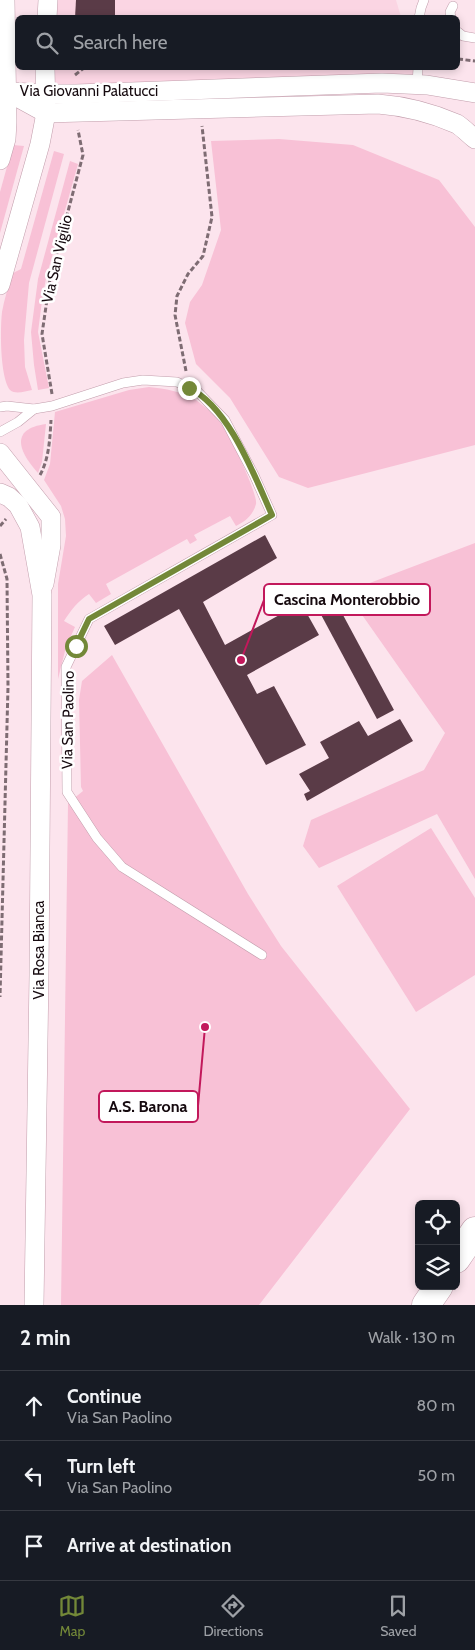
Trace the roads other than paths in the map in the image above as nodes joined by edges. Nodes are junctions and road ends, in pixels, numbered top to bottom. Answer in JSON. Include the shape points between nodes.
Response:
{"nodes":[{"id":1,"x":5,"y":0,"type":"edge"},
{"id":2,"x":48,"y":0,"type":"edge"},
{"id":3,"x":424,"y":0,"type":"edge"},
{"id":4,"x":453,"y":6,"type":"dead end"},
{"id":5,"x":47,"y":15,"type":"edge"},
{"id":6,"x":420,"y":15,"type":"edge"},
{"id":7,"x":450,"y":15,"type":"edge"},
{"id":8,"x":460,"y":34,"type":"edge"},
{"id":9,"x":475,"y":38,"type":"edge"},
{"id":10,"x":45,"y":70,"type":"edge"},
{"id":11,"x":417,"y":76,"type":"edge"},
{"id":12,"x":3,"y":90,"type":"edge"},
{"id":13,"x":45,"y":94,"type":"junction"},
{"id":14,"x":475,"y":94,"type":"edge"},
{"id":15,"x":46,"y":113,"type":"junction"},
{"id":16,"x":475,"y":139,"type":"edge"},
{"id":17,"x":0,"y":160,"type":"edge"},
{"id":18,"x":0,"y":286,"type":"edge"},
{"id":19,"x":0,"y":407,"type":"edge"},
{"id":20,"x":34,"y":408,"type":"junction"},
{"id":21,"x":0,"y":432,"type":"edge"},
{"id":22,"x":0,"y":453,"type":"edge"},
{"id":23,"x":0,"y":494,"type":"edge"},
{"id":24,"x":42,"y":595,"type":"junction"},
{"id":25,"x":262,"y":955,"type":"dead end"},
{"id":26,"x":475,"y":1231,"type":"edge"},
{"id":27,"x":460,"y":1253,"type":"edge"},
{"id":28,"x":435,"y":1290,"type":"edge"},
{"id":29,"x":34,"y":1305,"type":"edge"},
{"id":30,"x":426,"y":1305,"type":"edge"}],
"edges":[{"from":1,"to":12,"type":"street"},
{"from":2,"to":5,"type":"street"},
{"from":3,"to":6,"type":"lane"},
{"from":4,"to":7,"type":"lane"},
{"from":8,"to":9,"type":"lane"},
{"from":10,"to":13,"type":"street"},
{"from":11,"to":13,"type":"street","name":"Via Giovanni Palatucci","via":[[372,84]]},
{"from":11,"to":14,"type":"street","name":"Via Giovanni Palatucci"},
{"from":12,"to":13,"type":"street","name":"Via Giovanni Palatucci"},
{"from":12,"to":15,"type":"street","name":"Via Giovanni Palatucci"},
{"from":12,"to":17,"type":"street","via":[[6,139]]},
{"from":13,"to":15,"type":"street"},
{"from":15,"to":16,"type":"street","name":"Via Giovanni Palatucci","via":[[378,104],[402,106],[437,117],[458,125]]},
{"from":15,"to":18,"type":"street"},
{"from":19,"to":20,"type":"lane","name":"Via San Paolino"},
{"from":20,"to":21,"type":"lane","name":"Via San Paolino"},
{"from":20,"to":25,"type":"lane","name":"Via San Paolino","via":[[52,406],[123,383],[143,380],[177,382],[198,392],[225,420],[272,515],[89,619],[66,667],[67,792],[97,838],[122,867]]},
{"from":22,"to":24,"type":"street","name":"Via Rosa Bianca","via":[[51,517],[51,545]]},
{"from":23,"to":24,"type":"street","name":"Via Rosa Bianca","via":[[18,505],[30,527]]},
{"from":24,"to":29,"type":"street","name":"Via Rosa Bianca"},
{"from":26,"to":27,"type":"highway"},
{"from":28,"to":30,"type":"highway"}]}
